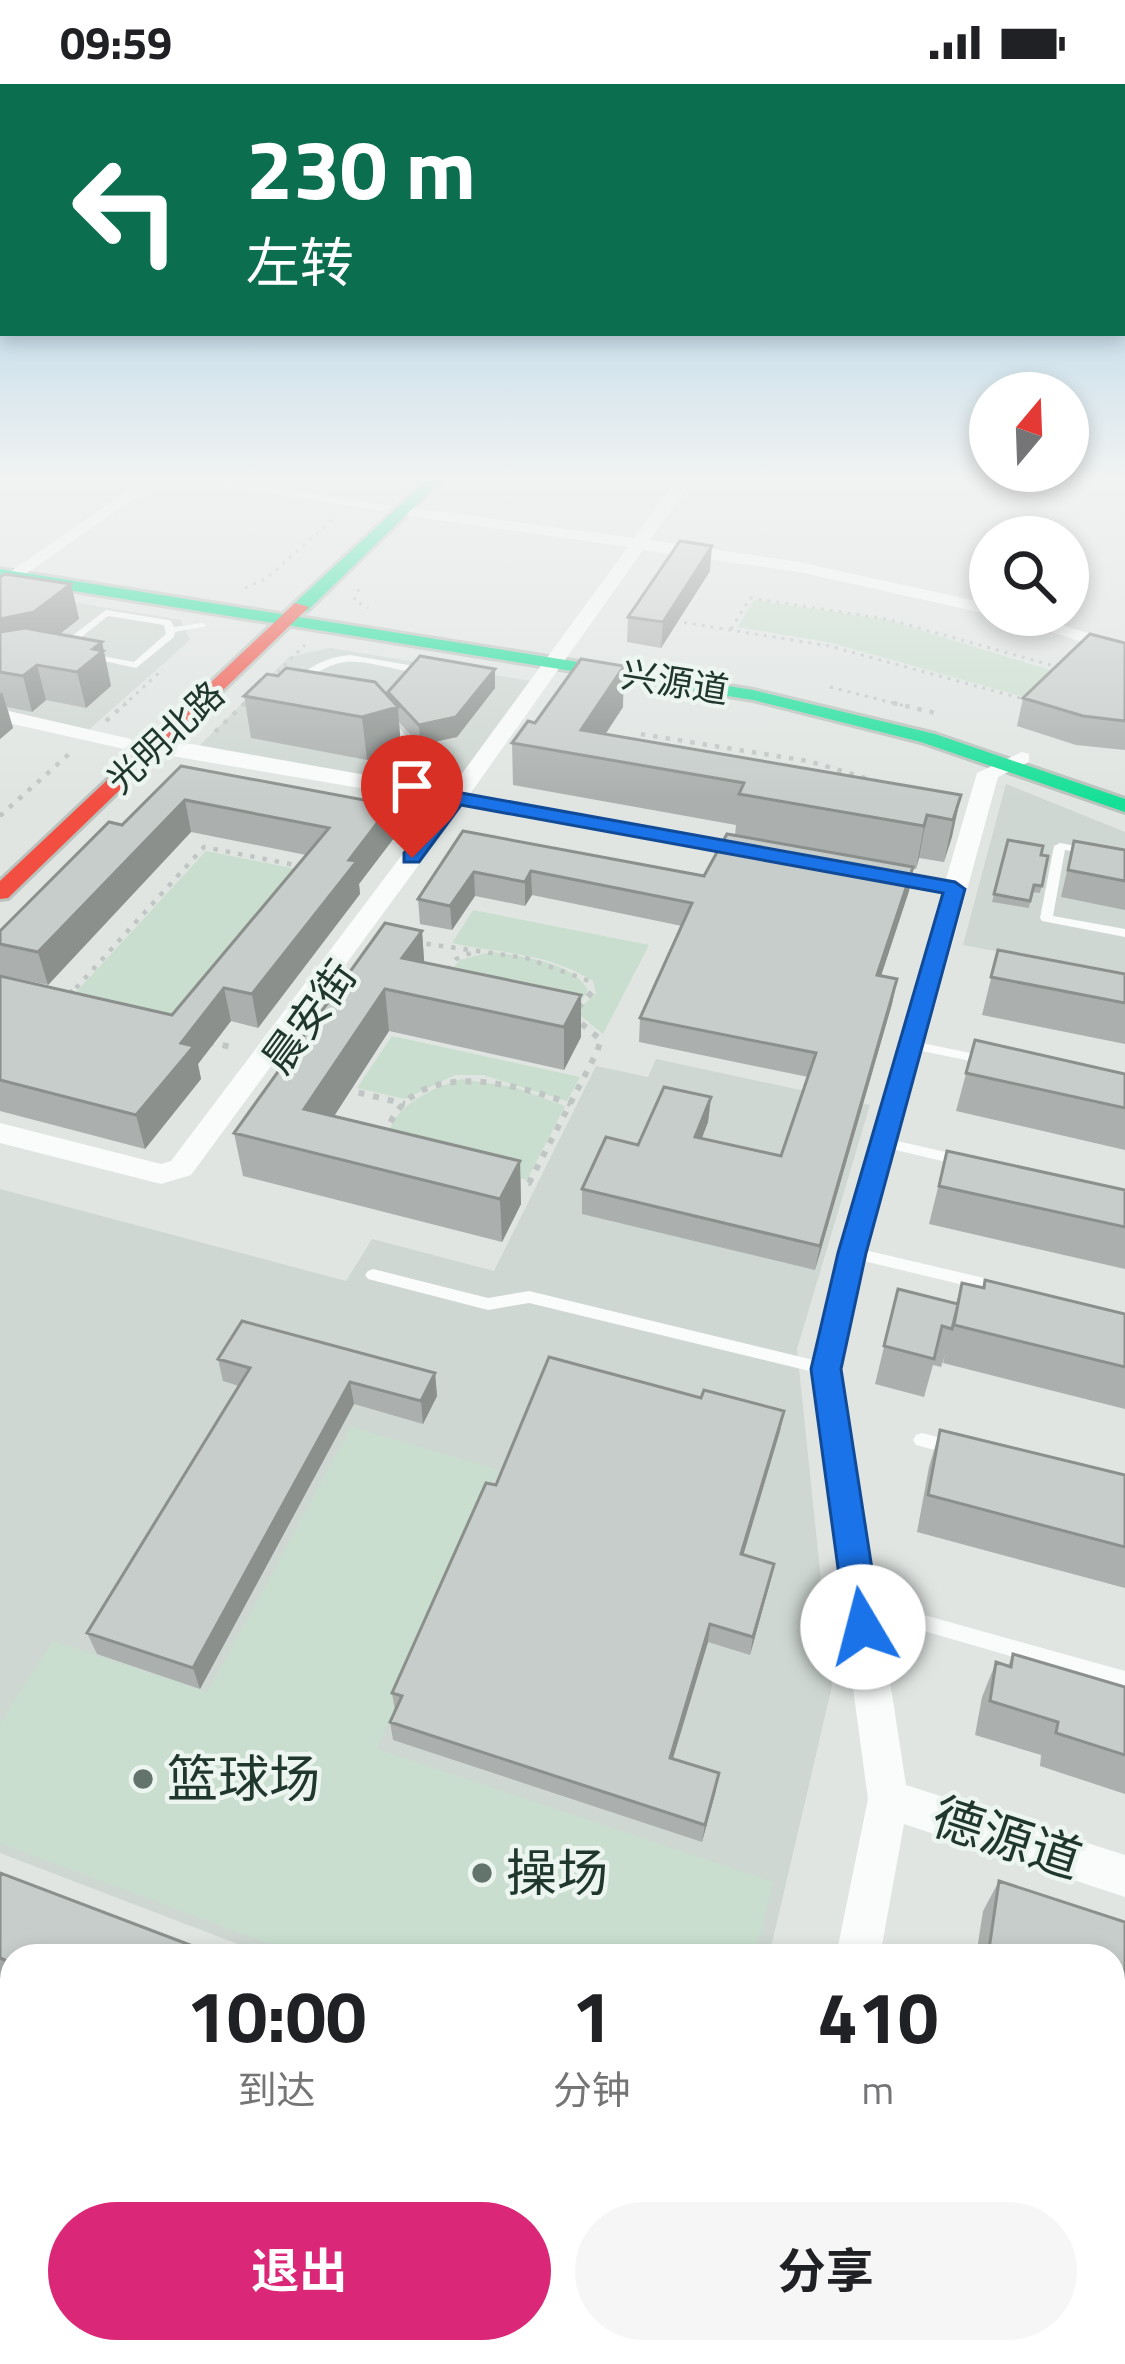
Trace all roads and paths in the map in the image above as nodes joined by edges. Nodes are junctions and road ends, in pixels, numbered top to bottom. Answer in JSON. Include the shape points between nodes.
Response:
{"nodes":[{"id":1,"x":93,"y":587,"type":"edge"},
{"id":2,"x":310,"y":587,"type":"edge"},
{"id":3,"x":609,"y":587,"type":"edge"},
{"id":4,"x":896,"y":587,"type":"edge"},
{"id":5,"x":360,"y":588,"type":"dead end"},
{"id":6,"x":969,"y":603,"type":"edge"},
{"id":7,"x":374,"y":610,"type":"dead end"},
{"id":8,"x":281,"y":615,"type":"junction"},
{"id":9,"x":663,"y":619,"type":"edge"},
{"id":10,"x":202,"y":626,"type":"dead end"},
{"id":11,"x":731,"y":629,"type":"junction"},
{"id":12,"x":170,"y":630,"type":"junction"},
{"id":13,"x":1089,"y":634,"type":"edge"},
{"id":14,"x":1087,"y":636,"type":"edge"},
{"id":15,"x":312,"y":644,"type":"dead end"},
{"id":16,"x":1125,"y":646,"type":"edge"},
{"id":17,"x":59,"y":651,"type":"junction"},
{"id":18,"x":39,"y":655,"type":"edge"},
{"id":19,"x":327,"y":659,"type":"junction"},
{"id":20,"x":557,"y":661,"type":"junction"},
{"id":21,"x":402,"y":683,"type":"edge"},
{"id":22,"x":818,"y":684,"type":"dead end"},
{"id":23,"x":1043,"y":685,"type":"edge"},
{"id":24,"x":309,"y":699,"type":"edge"},
{"id":25,"x":1041,"y":703,"type":"edge"},
{"id":26,"x":378,"y":711,"type":"edge"},
{"id":27,"x":0,"y":718,"type":"edge"},
{"id":28,"x":952,"y":718,"type":"dead end"},
{"id":29,"x":124,"y":743,"type":"junction"},
{"id":30,"x":154,"y":747,"type":"junction"},
{"id":31,"x":630,"y":751,"type":"edge"},
{"id":32,"x":1015,"y":760,"type":"junction"},
{"id":33,"x":1125,"y":796,"type":"edge"},
{"id":34,"x":878,"y":797,"type":"edge"},
{"id":35,"x":459,"y":802,"type":"junction"},
{"id":36,"x":1125,"y":806,"type":"edge"},
{"id":37,"x":0,"y":857,"type":"edge"},
{"id":38,"x":1125,"y":858,"type":"edge"},
{"id":39,"x":790,"y":862,"type":"edge"},
{"id":40,"x":322,"y":870,"type":"edge"},
{"id":41,"x":849,"y":873,"type":"edge"},
{"id":42,"x":954,"y":892,"type":"junction"},
{"id":43,"x":0,"y":893,"type":"edge"},
{"id":44,"x":370,"y":932,"type":"junction"},
{"id":45,"x":1125,"y":933,"type":"edge"},
{"id":46,"x":471,"y":953,"type":"junction"},
{"id":47,"x":446,"y":981,"type":"edge"},
{"id":48,"x":58,"y":1006,"type":"edge"},
{"id":49,"x":195,"y":1039,"type":"edge"},
{"id":50,"x":911,"y":1045,"type":"junction"},
{"id":51,"x":264,"y":1055,"type":"junction"},
{"id":52,"x":997,"y":1063,"type":"edge"},
{"id":53,"x":338,"y":1087,"type":"edge"},
{"id":54,"x":405,"y":1104,"type":"junction"},
{"id":55,"x":571,"y":1104,"type":"junction"},
{"id":56,"x":0,"y":1133,"type":"edge"},
{"id":57,"x":0,"y":1144,"type":"edge"},
{"id":58,"x":884,"y":1144,"type":"junction"},
{"id":59,"x":398,"y":1151,"type":"edge"},
{"id":60,"x":971,"y":1163,"type":"edge"},
{"id":61,"x":507,"y":1178,"type":"edge"},
{"id":62,"x":163,"y":1180,"type":"junction"},
{"id":63,"x":852,"y":1253,"type":"junction"},
{"id":64,"x":373,"y":1275,"type":"dead end"},
{"id":65,"x":1011,"y":1291,"type":"edge"},
{"id":66,"x":826,"y":1369,"type":"junction"},
{"id":67,"x":922,"y":1440,"type":"dead end"},
{"id":68,"x":967,"y":1452,"type":"edge"},
{"id":69,"x":925,"y":1623,"type":"dead end"},
{"id":70,"x":1125,"y":1680,"type":"edge"},
{"id":71,"x":888,"y":1799,"type":"junction"},
{"id":72,"x":1125,"y":1876,"type":"edge"},
{"id":73,"x":860,"y":1944,"type":"edge"}],
"edges":[{"from":1,"to":8,"type":"main road","name":"兴源道"},
{"from":2,"to":8,"type":"main road","name":"光明北路"},
{"from":3,"to":20,"type":"street","name":"晨安街"},
{"from":4,"to":6,"type":"street"},
{"from":5,"to":7,"type":"path","via":[[356,604]]},
{"from":8,"to":20,"type":"main road","name":"兴源道"},
{"from":8,"to":29,"type":"main road","name":"光明北路"},
{"from":8,"to":30,"type":"main road","name":"光明北路"},
{"from":9,"to":11,"type":"path"},
{"from":10,"to":12,"type":"lane"},
{"from":11,"to":23,"type":"path","via":[[750,598],[887,619],[1054,666]]},
{"from":11,"to":25,"type":"path","via":[[830,646]]},
{"from":12,"to":17,"type":"lane","via":[[136,664]]},
{"from":12,"to":17,"type":"lane","via":[[168,623],[106,613]]},
{"from":13,"to":16,"type":"street"},
{"from":14,"to":16,"type":"street"},
{"from":15,"to":19,"type":"lane"},
{"from":17,"to":18,"type":"lane"},
{"from":19,"to":21,"type":"lane","via":[[414,669]]},
{"from":19,"to":24,"type":"lane","via":[[286,694]]},
{"from":20,"to":32,"type":"main road","name":"兴源道","via":[[830,703]]},
{"from":20,"to":35,"type":"street","name":"晨安街"},
{"from":22,"to":28,"type":"path"},
{"from":26,"to":35,"type":"lane"},
{"from":27,"to":29,"type":"street"},
{"from":29,"to":37,"type":"main road","name":"光明北路"},
{"from":30,"to":35,"type":"street"},
{"from":30,"to":43,"type":"main road","name":"光明北路"},
{"from":31,"to":34,"type":"path","via":[[640,734],[808,761],[884,783]]},
{"from":32,"to":33,"type":"main road","name":"兴源道"},
{"from":32,"to":36,"type":"main road","name":"兴源道"},
{"from":32,"to":42,"type":"street","via":[[988,773]]},
{"from":35,"to":39,"type":"street"},
{"from":35,"to":44,"type":"street","name":"晨安街"},
{"from":35,"to":51,"type":"street","name":"晨安街"},
{"from":38,"to":45,"type":"lane","via":[[1060,845],[1046,918]]},
{"from":40,"to":48,"type":"path","via":[[204,847]]},
{"from":41,"to":42,"type":"street"},
{"from":42,"to":50,"type":"street"},
{"from":44,"to":46,"type":"path"},
{"from":44,"to":62,"type":"street","name":"晨安街","via":[[190,1179]]},
{"from":46,"to":47,"type":"path","via":[[456,959]]},
{"from":46,"to":55,"type":"path","via":[[542,959],[589,982],[592,992],[569,1013],[601,1040]]},
{"from":49,"to":51,"type":"path"},
{"from":50,"to":52,"type":"lane"},
{"from":50,"to":58,"type":"street"},
{"from":51,"to":62,"type":"street","name":"晨安街","via":[[181,1168]]},
{"from":53,"to":54,"type":"path"},
{"from":54,"to":55,"type":"path","via":[[457,1078]]},
{"from":54,"to":59,"type":"path","via":[[385,1137]]},
{"from":55,"to":61,"type":"path","via":[[529,1184]]},
{"from":56,"to":62,"type":"street"},
{"from":57,"to":62,"type":"street"},
{"from":58,"to":60,"type":"lane"},
{"from":58,"to":63,"type":"street"},
{"from":63,"to":65,"type":"lane"},
{"from":63,"to":66,"type":"street"},
{"from":64,"to":66,"type":"lane","via":[[488,1304],[529,1297]]},
{"from":66,"to":71,"type":"street"},
{"from":67,"to":68,"type":"lane"},
{"from":69,"to":70,"type":"lane"},
{"from":71,"to":72,"type":"street","name":"德源道"},
{"from":71,"to":73,"type":"street"}]}
